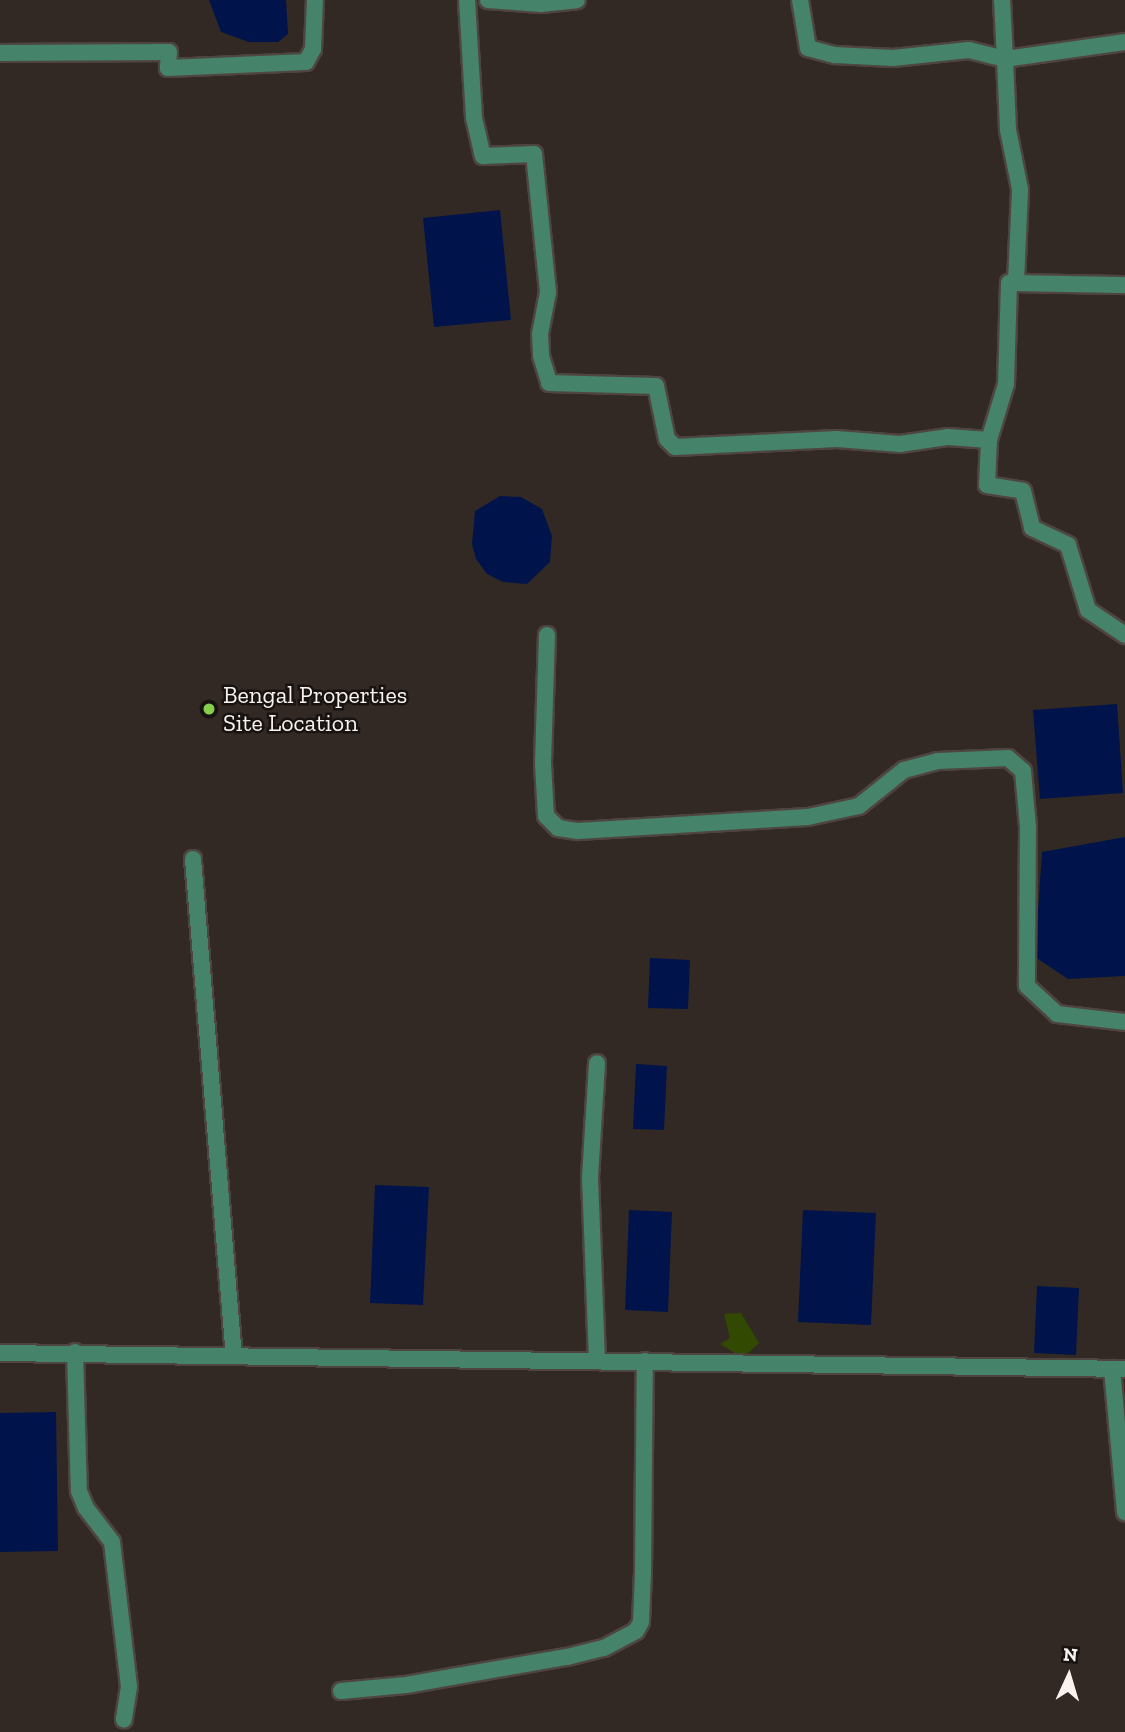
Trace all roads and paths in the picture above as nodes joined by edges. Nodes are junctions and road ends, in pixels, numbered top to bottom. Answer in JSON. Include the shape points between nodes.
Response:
{"nodes":[{"id":1,"x":316,"y":0,"type":"edge"},
{"id":2,"x":467,"y":0,"type":"edge"},
{"id":3,"x":488,"y":0,"type":"edge"},
{"id":4,"x":578,"y":0,"type":"edge"},
{"id":5,"x":800,"y":0,"type":"edge"},
{"id":6,"x":1002,"y":0,"type":"edge"},
{"id":7,"x":1125,"y":43,"type":"edge"},
{"id":8,"x":0,"y":53,"type":"edge"},
{"id":9,"x":1005,"y":58,"type":"junction"},
{"id":10,"x":1016,"y":282,"type":"junction"},
{"id":11,"x":1125,"y":285,"type":"edge"},
{"id":12,"x":989,"y":440,"type":"junction"},
{"id":13,"x":547,"y":635,"type":"dead end"},
{"id":14,"x":1125,"y":635,"type":"edge"},
{"id":15,"x":193,"y":859,"type":"dead end"},
{"id":16,"x":1125,"y":1022,"type":"edge"},
{"id":17,"x":597,"y":1063,"type":"dead end"},
{"id":18,"x":75,"y":1352,"type":"junction"},
{"id":19,"x":0,"y":1353,"type":"edge"},
{"id":20,"x":234,"y":1354,"type":"junction"},
{"id":21,"x":597,"y":1360,"type":"junction"},
{"id":22,"x":645,"y":1361,"type":"junction"},
{"id":23,"x":1119,"y":1369,"type":"edge"},
{"id":24,"x":1125,"y":1512,"type":"edge"},
{"id":25,"x":341,"y":1691,"type":"dead end"},
{"id":26,"x":124,"y":1720,"type":"dead end"}],
"edges":[{"from":1,"to":8,"type":"street","via":[[313,49],[306,62],[169,68],[169,52]]},
{"from":2,"to":12,"type":"street","via":[[474,118],[483,156],[534,154],[548,292],[541,356],[550,383],[656,386],[667,439],[675,447],[837,439],[900,444],[948,437]]},
{"from":3,"to":4,"type":"street","via":[[541,4]]},
{"from":5,"to":9,"type":"street","via":[[808,48],[835,55],[893,58],[969,50]]},
{"from":6,"to":9,"type":"street"},
{"from":7,"to":9,"type":"street"},
{"from":9,"to":10,"type":"street","via":[[1008,130],[1020,189]]},
{"from":10,"to":11,"type":"street"},
{"from":10,"to":12,"type":"street","via":[[1009,283],[1007,297],[1006,384]]},
{"from":12,"to":14,"type":"street","via":[[987,485],[1023,491],[1032,528],[1068,545],[1088,610]]},
{"from":13,"to":16,"type":"street","via":[[543,777],[546,816],[558,828],[578,831],[808,817],[859,806],[904,770],[938,761],[1008,758],[1023,771],[1028,827],[1027,986],[1057,1014]]},
{"from":15,"to":20,"type":"street"},
{"from":17,"to":21,"type":"street","via":[[590,1178]]},
{"from":18,"to":19,"type":"street"},
{"from":18,"to":20,"type":"street"},
{"from":18,"to":26,"type":"street","via":[[79,1491],[112,1542],[129,1687]]},
{"from":20,"to":21,"type":"street"},
{"from":21,"to":22,"type":"street"},
{"from":22,"to":23,"type":"street"},
{"from":22,"to":25,"type":"street","via":[[643,1573],[641,1622],[636,1631],[604,1648],[567,1657],[406,1685]]},
{"from":23,"to":24,"type":"street"}]}
